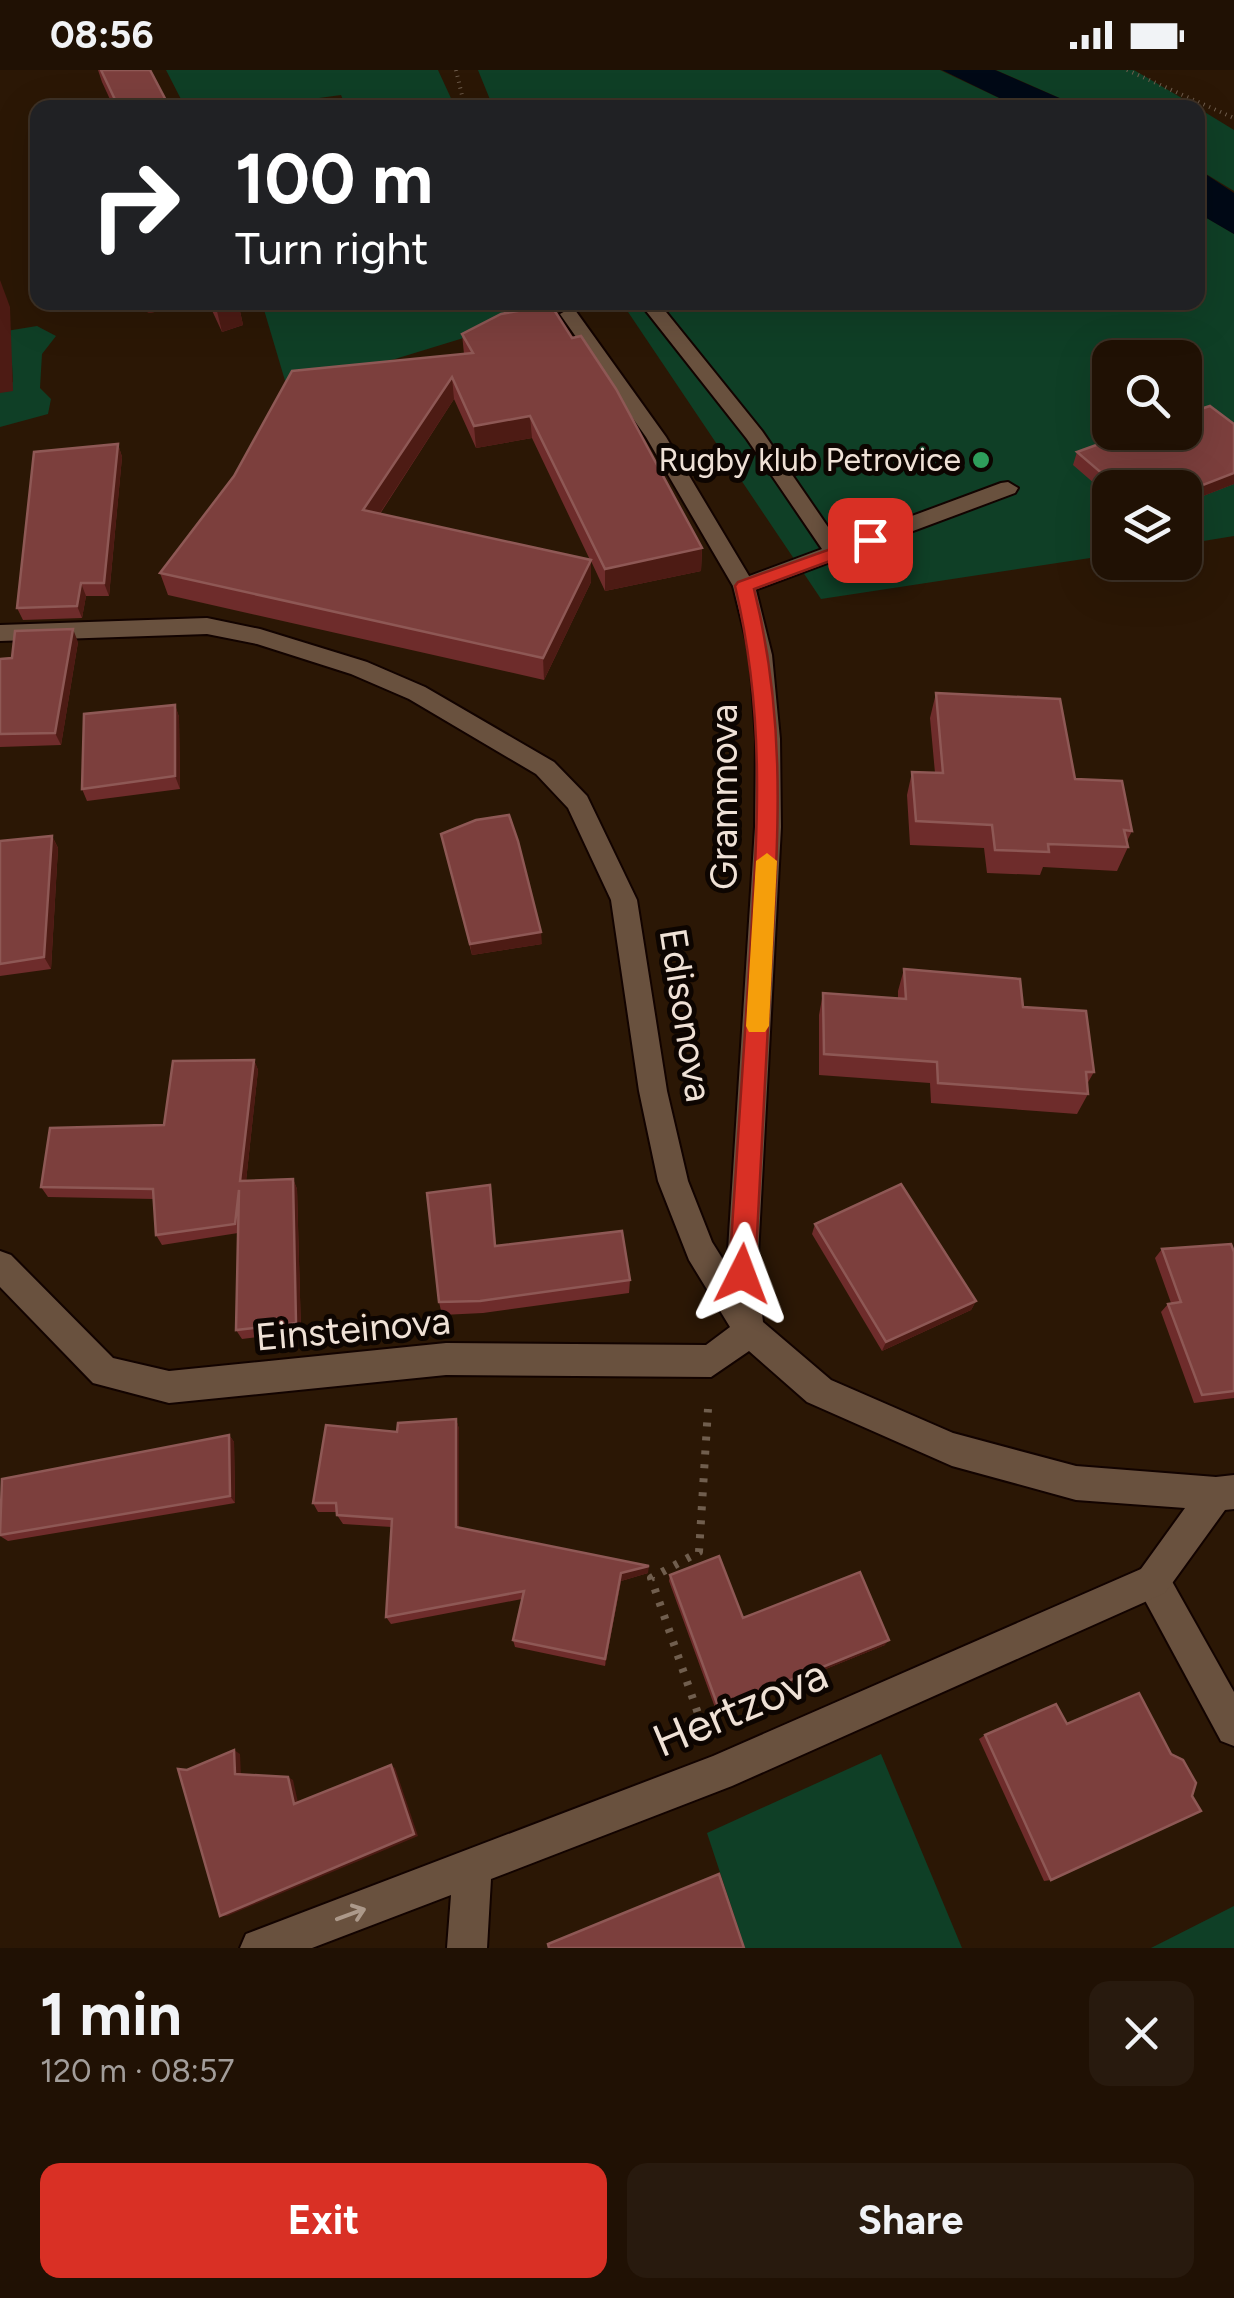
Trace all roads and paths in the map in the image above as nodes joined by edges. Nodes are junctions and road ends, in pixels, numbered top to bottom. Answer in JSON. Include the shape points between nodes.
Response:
{"nodes":[{"id":1,"x":456,"y":70,"type":"edge"},
{"id":2,"x":1127,"y":70,"type":"edge"},
{"id":3,"x":463,"y":100,"type":"edge"},
{"id":4,"x":1194,"y":100,"type":"edge"},
{"id":5,"x":1205,"y":105,"type":"edge"},
{"id":6,"x":1234,"y":118,"type":"edge"},
{"id":7,"x":654,"y":310,"type":"edge"},
{"id":8,"x":569,"y":314,"type":"dead end"},
{"id":9,"x":1008,"y":488,"type":"dead end"},
{"id":10,"x":835,"y":553,"type":"junction"},
{"id":11,"x":744,"y":586,"type":"junction"},
{"id":12,"x":0,"y":633,"type":"edge"},
{"id":13,"x":0,"y":1265,"type":"edge"},
{"id":14,"x":750,"y":1331,"type":"junction"},
{"id":15,"x":711,"y":1361,"type":"junction"},
{"id":16,"x":1225,"y":1493,"type":"edge"},
{"id":17,"x":1153,"y":1581,"type":"junction"},
{"id":18,"x":1234,"y":1728,"type":"edge"},
{"id":19,"x":719,"y":1773,"type":"junction"},
{"id":20,"x":472,"y":1870,"type":"junction"},
{"id":21,"x":260,"y":1948,"type":"edge"},
{"id":22,"x":467,"y":1948,"type":"edge"}],
"edges":[{"from":1,"to":3,"type":"path"},
{"from":2,"to":4,"type":"path"},
{"from":5,"to":6,"type":"path"},
{"from":7,"to":10,"type":"street","via":[[754,435]]},
{"from":8,"to":11,"type":"street","name":"Grammova","via":[[656,437]]},
{"from":9,"to":10,"type":"street"},
{"from":10,"to":11,"type":"street"},
{"from":11,"to":14,"type":"street","name":"Grammova","via":[[761,655],[768,739],[742,1274]]},
{"from":12,"to":14,"type":"street","name":"Edisonova","via":[[206,626],[260,637],[417,693],[545,768],[578,803],[624,900],[672,1181],[700,1250]]},
{"from":13,"to":15,"type":"street","name":"Einsteinova","via":[[104,1372],[169,1387],[446,1358]]},
{"from":14,"to":15,"type":"street"},
{"from":14,"to":16,"type":"street","name":"Edisonova","via":[[819,1391],[952,1449],[1076,1483]]},
{"from":15,"to":19,"type":"path","via":[[698,1552],[651,1578]]},
{"from":16,"to":17,"type":"street"},
{"from":17,"to":18,"type":"street"},
{"from":17,"to":19,"type":"street","name":"Hertzova"},
{"from":19,"to":20,"type":"street","name":"Hertzova"},
{"from":21,"to":20,"type":"street","name":"Hertzova","one_way":true},
{"from":20,"to":22,"type":"street"}]}
